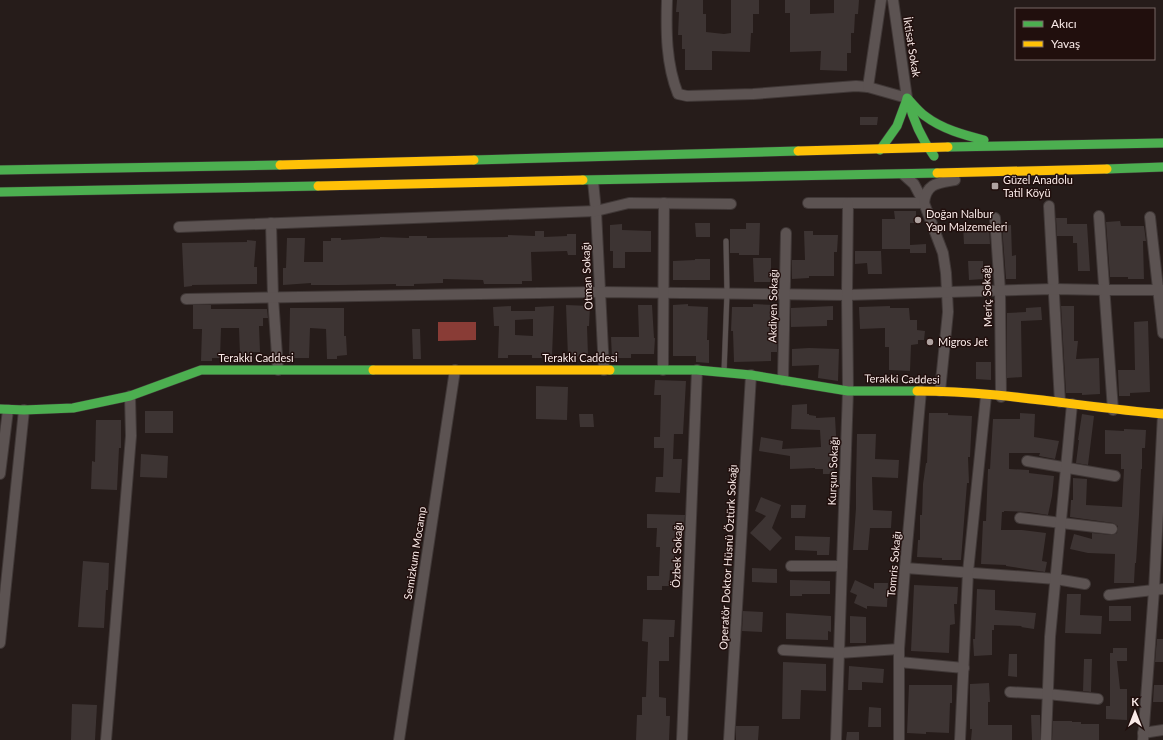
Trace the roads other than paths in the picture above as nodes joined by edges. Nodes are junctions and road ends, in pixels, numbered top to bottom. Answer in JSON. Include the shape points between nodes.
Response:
{"nodes":[{"id":1,"x":666,"y":0,"type":"edge"},
{"id":2,"x":881,"y":0,"type":"edge"},
{"id":3,"x":893,"y":0,"type":"edge"},
{"id":4,"x":868,"y":87,"type":"junction"},
{"id":5,"x":907,"y":98,"type":"junction"},
{"id":6,"x":1163,"y":143,"type":"edge"},
{"id":7,"x":1008,"y":146,"type":"junction"},
{"id":8,"x":928,"y":148,"type":"junction"},
{"id":9,"x":880,"y":150,"type":"junction"},
{"id":10,"x":943,"y":167,"type":"junction"},
{"id":11,"x":1163,"y":167,"type":"edge"},
{"id":12,"x":0,"y":170,"type":"edge"},
{"id":13,"x":990,"y":172,"type":"junction"},
{"id":14,"x":902,"y":173,"type":"junction"},
{"id":15,"x":592,"y":181,"type":"junction"},
{"id":16,"x":0,"y":192,"type":"edge"},
{"id":17,"x":664,"y":203,"type":"junction"},
{"id":18,"x":808,"y":203,"type":"dead end"},
{"id":19,"x":848,"y":203,"type":"junction"},
{"id":20,"x":924,"y":203,"type":"junction"},
{"id":21,"x":731,"y":204,"type":"dead end"},
{"id":22,"x":1049,"y":206,"type":"dead end"},
{"id":23,"x":596,"y":210,"type":"junction"},
{"id":24,"x":1099,"y":216,"type":"dead end"},
{"id":25,"x":1150,"y":217,"type":"dead end"},
{"id":26,"x":995,"y":218,"type":"dead end"},
{"id":27,"x":271,"y":223,"type":"junction"},
{"id":28,"x":179,"y":227,"type":"dead end"},
{"id":29,"x":786,"y":233,"type":"dead end"},
{"id":30,"x":726,"y":241,"type":"dead end"},
{"id":31,"x":1054,"y":288,"type":"junction"},
{"id":32,"x":1104,"y":290,"type":"junction"},
{"id":33,"x":1160,"y":290,"type":"edge"},
{"id":34,"x":1000,"y":291,"type":"junction"},
{"id":35,"x":600,"y":292,"type":"junction"},
{"id":36,"x":664,"y":292,"type":"junction"},
{"id":37,"x":947,"y":292,"type":"junction"},
{"id":38,"x":727,"y":293,"type":"junction"},
{"id":39,"x":785,"y":294,"type":"junction"},
{"id":40,"x":847,"y":295,"type":"junction"},
{"id":41,"x":273,"y":297,"type":"junction"},
{"id":42,"x":186,"y":299,"type":"dead end"},
{"id":43,"x":1163,"y":333,"type":"edge"},
{"id":44,"x":278,"y":370,"type":"junction"},
{"id":45,"x":455,"y":370,"type":"junction"},
{"id":46,"x":604,"y":370,"type":"junction"},
{"id":47,"x":663,"y":370,"type":"junction"},
{"id":48,"x":697,"y":370,"type":"junction"},
{"id":49,"x":724,"y":372,"type":"junction"},
{"id":50,"x":751,"y":375,"type":"junction"},
{"id":51,"x":783,"y":380,"type":"junction"},
{"id":52,"x":848,"y":391,"type":"junction"},
{"id":53,"x":921,"y":391,"type":"junction"},
{"id":54,"x":940,"y":391,"type":"junction"},
{"id":55,"x":130,"y":396,"type":"junction"},
{"id":56,"x":986,"y":396,"type":"junction"},
{"id":57,"x":1001,"y":397,"type":"junction"},
{"id":58,"x":1060,"y":402,"type":"junction"},
{"id":59,"x":1072,"y":404,"type":"junction"},
{"id":60,"x":4,"y":410,"type":"edge"},
{"id":61,"x":24,"y":410,"type":"junction"},
{"id":62,"x":1113,"y":410,"type":"junction"},
{"id":63,"x":1163,"y":414,"type":"edge"},
{"id":64,"x":1027,"y":461,"type":"dead end"},
{"id":65,"x":1066,"y":468,"type":"junction"},
{"id":66,"x":0,"y":474,"type":"edge"},
{"id":67,"x":1115,"y":476,"type":"dead end"},
{"id":68,"x":1020,"y":518,"type":"dead end"},
{"id":69,"x":1061,"y":524,"type":"junction"},
{"id":70,"x":1112,"y":529,"type":"dead end"},
{"id":71,"x":791,"y":566,"type":"dead end"},
{"id":72,"x":842,"y":566,"type":"junction"},
{"id":73,"x":905,"y":568,"type":"junction"},
{"id":74,"x":968,"y":572,"type":"junction"},
{"id":75,"x":1056,"y":579,"type":"junction"},
{"id":76,"x":1085,"y":584,"type":"dead end"},
{"id":77,"x":1159,"y":589,"type":"edge"},
{"id":78,"x":1109,"y":595,"type":"dead end"},
{"id":79,"x":0,"y":643,"type":"edge"},
{"id":80,"x":899,"y":649,"type":"junction"},
{"id":81,"x":783,"y":650,"type":"dead end"},
{"id":82,"x":839,"y":653,"type":"junction"},
{"id":83,"x":899,"y":662,"type":"junction"},
{"id":84,"x":964,"y":668,"type":"junction"},
{"id":85,"x":1010,"y":692,"type":"dead end"},
{"id":86,"x":1047,"y":694,"type":"junction"},
{"id":87,"x":1098,"y":699,"type":"dead end"},
{"id":88,"x":1163,"y":730,"type":"edge"},
{"id":89,"x":1143,"y":736,"type":"edge"},
{"id":90,"x":106,"y":740,"type":"edge"},
{"id":91,"x":399,"y":740,"type":"edge"},
{"id":92,"x":682,"y":740,"type":"edge"},
{"id":93,"x":729,"y":740,"type":"edge"},
{"id":94,"x":836,"y":740,"type":"edge"},
{"id":95,"x":899,"y":740,"type":"edge"},
{"id":96,"x":960,"y":740,"type":"edge"},
{"id":97,"x":1046,"y":740,"type":"edge"}],
"edges":[{"from":1,"to":4,"type":"street","via":[[666,36],[673,81],[678,94],[753,94]]},
{"from":2,"to":4,"type":"street"},
{"from":3,"to":5,"type":"street","name":"İktisat Sokak"},
{"from":4,"to":5,"type":"street"},
{"from":5,"to":7,"type":"main road","via":[[924,116],[956,133]]},
{"from":5,"to":8,"type":"main road","via":[[912,120]]},
{"from":5,"to":9,"type":"main road","via":[[896,131]]},
{"from":6,"to":7,"type":"main road"},
{"from":7,"to":8,"type":"main road"},
{"from":8,"to":9,"type":"main road"},
{"from":8,"to":10,"type":"main road"},
{"from":9,"to":12,"type":"main road"},
{"from":10,"to":13,"type":"main road"},
{"from":10,"to":14,"type":"main road"},
{"from":11,"to":13,"type":"main road"},
{"from":13,"to":20,"type":"street","via":[[942,182],[928,188]]},
{"from":14,"to":15,"type":"main road"},
{"from":14,"to":20,"type":"street","via":[[914,184]]},
{"from":15,"to":16,"type":"main road"},
{"from":15,"to":23,"type":"street","name":"Otman Sokağı"},
{"from":17,"to":21,"type":"street"},
{"from":17,"to":23,"type":"street","via":[[629,203]]},
{"from":17,"to":36,"type":"street"},
{"from":18,"to":19,"type":"street"},
{"from":19,"to":20,"type":"street"},
{"from":19,"to":40,"type":"street","name":"Kurşun Sokağı"},
{"from":20,"to":37,"type":"street","via":[[943,253]]},
{"from":22,"to":31,"type":"street"},
{"from":23,"to":27,"type":"street"},
{"from":23,"to":35,"type":"street","name":"Otman Sokağı"},
{"from":24,"to":32,"type":"street"},
{"from":25,"to":33,"type":"street"},
{"from":26,"to":34,"type":"street","name":"Meriç Sokağı"},
{"from":27,"to":28,"type":"street"},
{"from":27,"to":41,"type":"street"},
{"from":29,"to":39,"type":"street","name":"Akdiyen Sokağı"},
{"from":30,"to":38,"type":"lane"},
{"from":31,"to":32,"type":"street"},
{"from":31,"to":34,"type":"street"},
{"from":31,"to":58,"type":"street"},
{"from":32,"to":33,"type":"street"},
{"from":32,"to":62,"type":"street"},
{"from":33,"to":43,"type":"street"},
{"from":34,"to":37,"type":"street"},
{"from":34,"to":57,"type":"street","name":"Meriç Sokağı"},
{"from":35,"to":36,"type":"street"},
{"from":35,"to":41,"type":"street"},
{"from":35,"to":46,"type":"street","name":"Otman Sokağı"},
{"from":36,"to":38,"type":"street"},
{"from":36,"to":47,"type":"street"},
{"from":37,"to":40,"type":"street"},
{"from":37,"to":54,"type":"street"},
{"from":38,"to":39,"type":"street"},
{"from":38,"to":49,"type":"lane"},
{"from":39,"to":40,"type":"street"},
{"from":39,"to":51,"type":"street","name":"Akdiyen Sokağı"},
{"from":40,"to":52,"type":"street","name":"Kurşun Sokağı"},
{"from":41,"to":42,"type":"street"},
{"from":41,"to":44,"type":"street"},
{"from":44,"to":45,"type":"main road","name":"Terakki Caddesi"},
{"from":44,"to":55,"type":"main road","name":"Terakki Caddesi","via":[[201,370]]},
{"from":45,"to":46,"type":"main road","name":"Terakki Caddesi"},
{"from":45,"to":91,"type":"street","name":"Semizkum Mocamp"},
{"from":46,"to":47,"type":"main road","name":"Terakki Caddesi"},
{"from":47,"to":48,"type":"main road","name":"Terakki Caddesi"},
{"from":48,"to":49,"type":"main road","name":"Terakki Caddesi"},
{"from":48,"to":92,"type":"street","name":"Özbek Sokağı"},
{"from":49,"to":50,"type":"main road","name":"Terakki Caddesi"},
{"from":50,"to":51,"type":"main road","name":"Terakki Caddesi"},
{"from":50,"to":93,"type":"street","name":"Operatör Doktor Hüsnü Öztürk Sokağı"},
{"from":51,"to":52,"type":"main road","name":"Terakki Caddesi"},
{"from":52,"to":53,"type":"main road","name":"Terakki Caddesi"},
{"from":52,"to":72,"type":"street","name":"Kurşun Sokağı"},
{"from":53,"to":54,"type":"main road","name":"Terakki Caddesi"},
{"from":53,"to":73,"type":"street","name":"Tomris Sokağı"},
{"from":54,"to":56,"type":"main road","name":"Terakki Caddesi"},
{"from":55,"to":61,"type":"main road","name":"Terakki Caddesi","via":[[73,408]]},
{"from":55,"to":90,"type":"street","via":[[131,436]]},
{"from":56,"to":57,"type":"main road","name":"Terakki Caddesi"},
{"from":56,"to":74,"type":"street"},
{"from":57,"to":58,"type":"main road","name":"Terakki Caddesi"},
{"from":58,"to":59,"type":"main road","name":"Terakki Caddesi"},
{"from":59,"to":62,"type":"main road","name":"Terakki Caddesi"},
{"from":59,"to":65,"type":"street"},
{"from":60,"to":61,"type":"main road","name":"Terakki Caddesi"},
{"from":60,"to":66,"type":"street"},
{"from":61,"to":79,"type":"street"},
{"from":62,"to":63,"type":"main road","name":"Terakki Caddesi"},
{"from":63,"to":77,"type":"street"},
{"from":64,"to":65,"type":"street"},
{"from":65,"to":67,"type":"street"},
{"from":65,"to":69,"type":"street"},
{"from":68,"to":69,"type":"street"},
{"from":69,"to":70,"type":"street"},
{"from":69,"to":75,"type":"street"},
{"from":71,"to":72,"type":"street"},
{"from":72,"to":82,"type":"street","name":"Kurşun Sokağı"},
{"from":73,"to":74,"type":"street"},
{"from":73,"to":80,"type":"street","name":"Tomris Sokağı"},
{"from":74,"to":75,"type":"street"},
{"from":74,"to":84,"type":"street"},
{"from":75,"to":76,"type":"street"},
{"from":75,"to":86,"type":"street"},
{"from":77,"to":78,"type":"street"},
{"from":77,"to":89,"type":"street"},
{"from":80,"to":82,"type":"street"},
{"from":80,"to":83,"type":"street","name":"Tomris Sokağı"},
{"from":81,"to":82,"type":"street"},
{"from":82,"to":94,"type":"street","name":"Kurşun Sokağı"},
{"from":83,"to":84,"type":"street"},
{"from":83,"to":95,"type":"street","name":"Tomris Sokağı"},
{"from":84,"to":96,"type":"street"},
{"from":85,"to":86,"type":"street"},
{"from":86,"to":87,"type":"street"},
{"from":86,"to":97,"type":"street"},
{"from":88,"to":89,"type":"street"}]}
